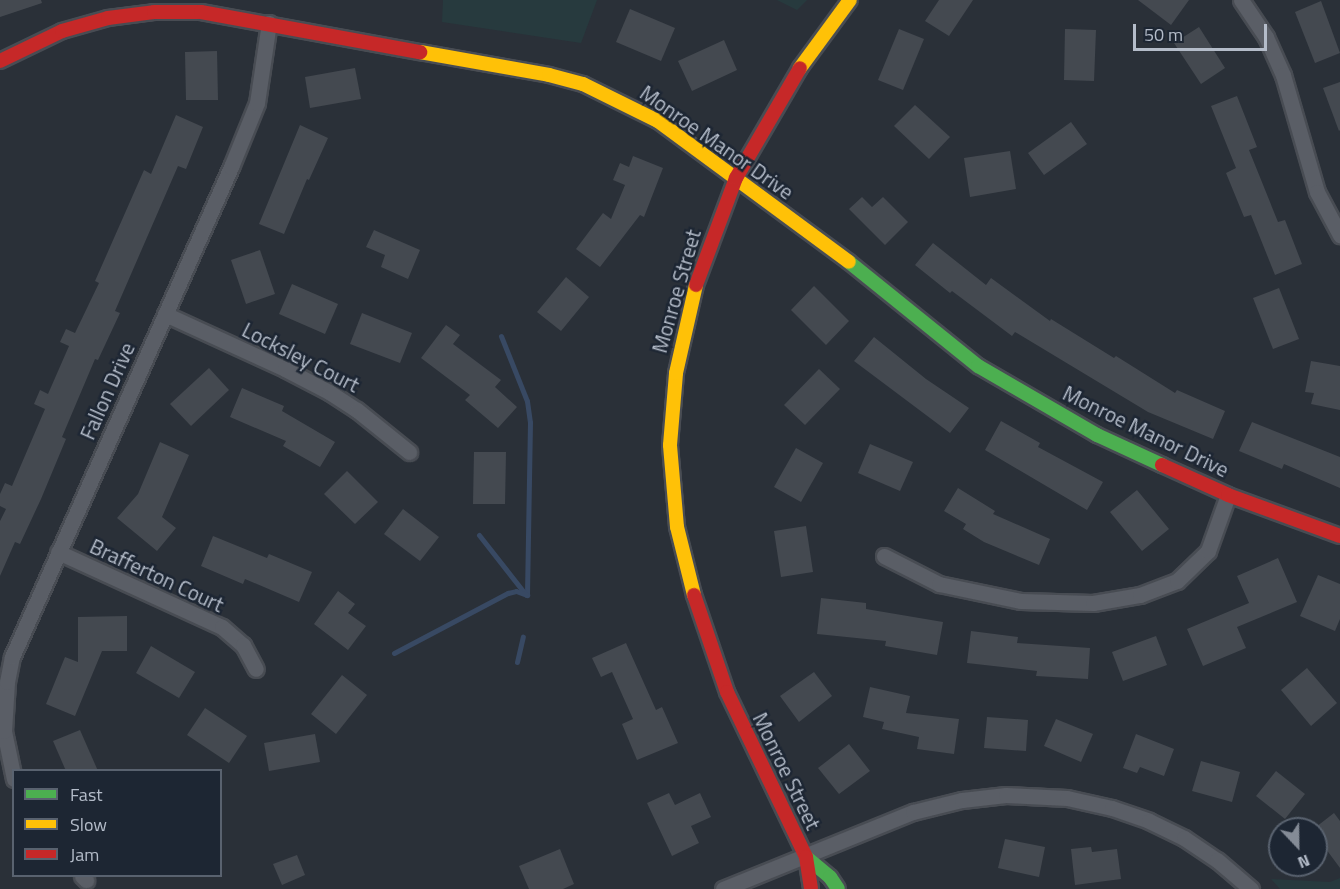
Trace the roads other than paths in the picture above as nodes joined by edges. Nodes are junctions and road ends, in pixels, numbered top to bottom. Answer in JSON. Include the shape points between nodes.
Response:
{"nodes":[{"id":1,"x":850,"y":0,"type":"edge"},
{"id":2,"x":1242,"y":0,"type":"edge"},
{"id":3,"x":269,"y":23,"type":"junction"},
{"id":4,"x":0,"y":61,"type":"edge"},
{"id":5,"x":736,"y":178,"type":"junction"},
{"id":6,"x":1340,"y":236,"type":"edge"},
{"id":7,"x":165,"y":314,"type":"junction"},
{"id":8,"x":409,"y":452,"type":"dead end"},
{"id":9,"x":1228,"y":495,"type":"junction"},
{"id":10,"x":1340,"y":536,"type":"edge"},
{"id":11,"x":58,"y":552,"type":"junction"},
{"id":12,"x":884,"y":556,"type":"dead end"},
{"id":13,"x":256,"y":669,"type":"dead end"},
{"id":14,"x":12,"y":769,"type":"edge"},
{"id":15,"x":806,"y":857,"type":"junction"},
{"id":16,"x":723,"y":889,"type":"edge"},
{"id":17,"x":811,"y":889,"type":"edge"},
{"id":18,"x":838,"y":889,"type":"edge"},
{"id":19,"x":1251,"y":889,"type":"edge"}],
"edges":[{"from":1,"to":5,"type":"street","name":"Monroe Street","via":[[790,81]]},
{"from":2,"to":6,"type":"street","via":[[1266,37],[1283,75],[1317,192]]},
{"from":3,"to":4,"type":"street","name":"Monroe Manor Drive","via":[[201,12],[154,12],[108,18],[62,31]]},
{"from":3,"to":5,"type":"street","name":"Monroe Manor Drive","via":[[583,84],[640,110]]},
{"from":3,"to":7,"type":"street","name":"Fallon Drive","via":[[257,103]]},
{"from":5,"to":9,"type":"street","name":"Monroe Manor Drive","via":[[831,248],[978,366],[1097,435]]},
{"from":5,"to":15,"type":"street","name":"Monroe Street","via":[[699,272],[682,338],[672,408],[672,487],[686,569],[711,652]]},
{"from":7,"to":8,"type":"street","name":"Locksley Court","via":[[329,392]]},
{"from":7,"to":11,"type":"street","name":"Fallon Drive"},
{"from":9,"to":10,"type":"street","name":"Monroe Manor Drive"},
{"from":9,"to":12,"type":"street","via":[[1208,551],[1177,580],[1140,595],[1094,603],[1021,602],[939,584]]},
{"from":11,"to":13,"type":"street","name":"Brafferton Court","via":[[222,627],[243,645]]},
{"from":11,"to":14,"type":"street","name":"Fallon Drive","via":[[12,657],[4,731]]},
{"from":15,"to":16,"type":"street"},
{"from":15,"to":17,"type":"street","name":"Monroe Street"},
{"from":15,"to":18,"type":"street","name":"Monroe Street"},
{"from":15,"to":19,"type":"street","via":[[913,812],[962,800],[1027,795],[1067,798],[1149,821],[1184,838]]}]}
